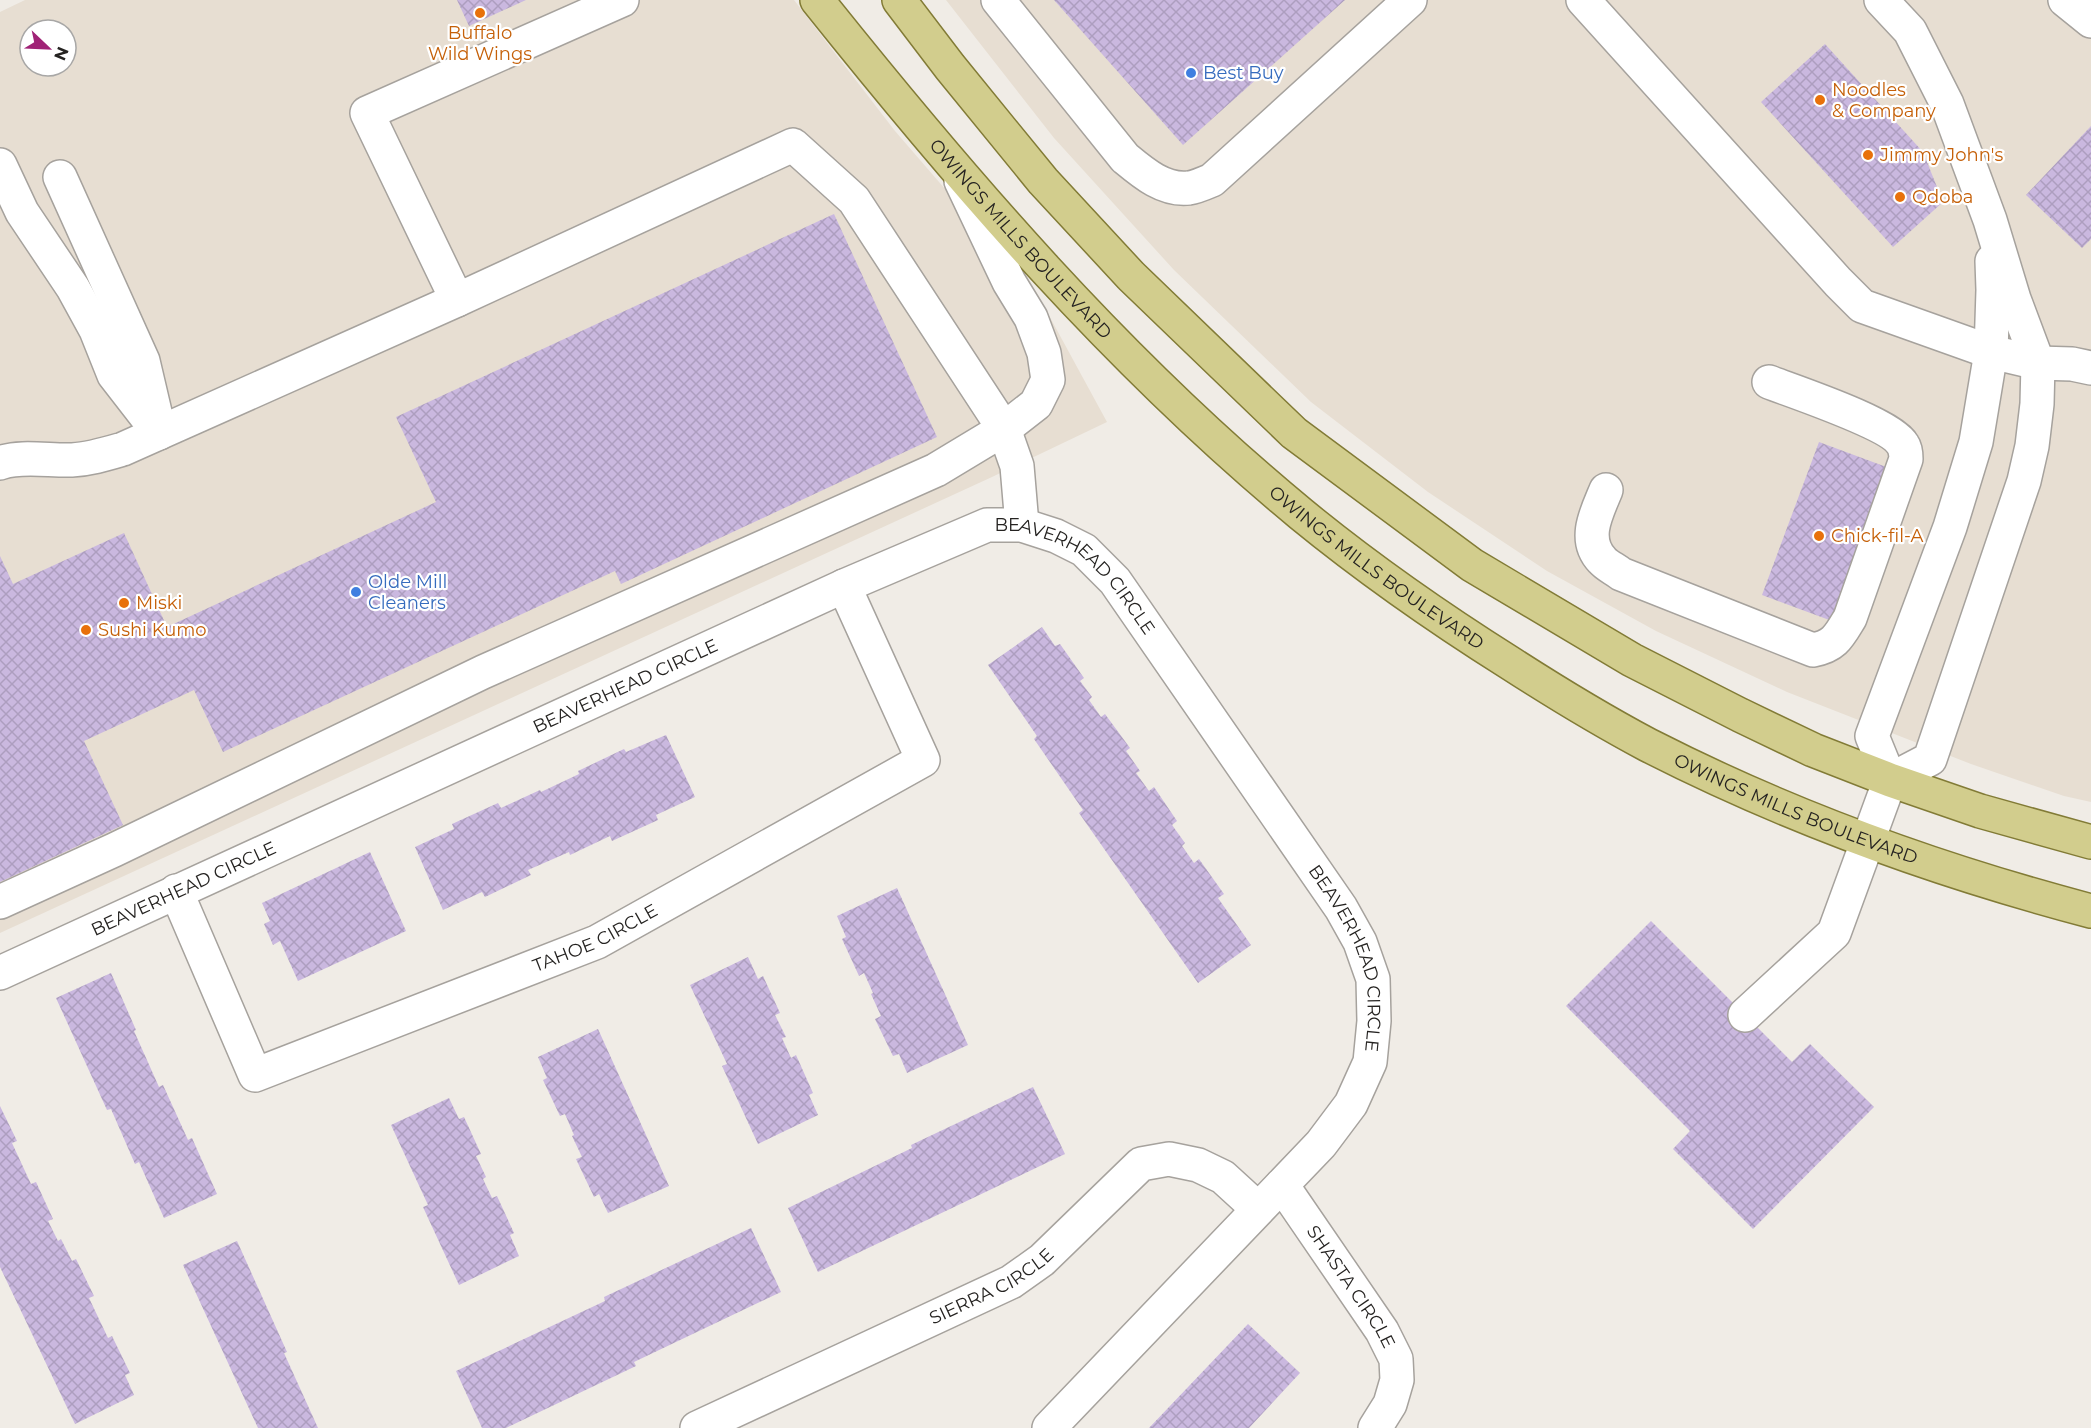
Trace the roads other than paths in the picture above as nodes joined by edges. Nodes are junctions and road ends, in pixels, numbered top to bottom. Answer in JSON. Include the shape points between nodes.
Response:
{"nodes":[{"id":1,"x":622,"y":0,"type":"edge"},
{"id":2,"x":816,"y":0,"type":"edge"},
{"id":3,"x":899,"y":0,"type":"edge"},
{"id":4,"x":998,"y":0,"type":"edge"},
{"id":5,"x":1410,"y":0,"type":"edge"},
{"id":6,"x":1583,"y":0,"type":"edge"},
{"id":7,"x":1881,"y":0,"type":"edge"},
{"id":8,"x":2065,"y":0,"type":"edge"},
{"id":9,"x":2091,"y":21,"type":"edge"},
{"id":10,"x":0,"y":165,"type":"edge"},
{"id":11,"x":957,"y":172,"type":"junction"},
{"id":12,"x":60,"y":177,"type":"dead end"},
{"id":13,"x":1990,"y":220,"type":"junction"},
{"id":14,"x":457,"y":300,"type":"junction"},
{"id":15,"x":1991,"y":352,"type":"junction"},
{"id":16,"x":2038,"y":363,"type":"junction"},
{"id":17,"x":2091,"y":368,"type":"edge"},
{"id":18,"x":1769,"y":382,"type":"dead end"},
{"id":19,"x":1004,"y":429,"type":"junction"},
{"id":20,"x":159,"y":433,"type":"junction"},
{"id":21,"x":0,"y":463,"type":"edge"},
{"id":22,"x":1606,"y":490,"type":"dead end"},
{"id":23,"x":1022,"y":525,"type":"junction"},
{"id":24,"x":844,"y":586,"type":"junction"},
{"id":25,"x":1890,"y":780,"type":"junction"},
{"id":26,"x":1868,"y":841,"type":"junction"},
{"id":27,"x":2091,"y":842,"type":"edge"},
{"id":28,"x":176,"y":891,"type":"junction"},
{"id":29,"x":0,"y":902,"type":"edge"},
{"id":30,"x":2091,"y":911,"type":"edge"},
{"id":31,"x":0,"y":974,"type":"edge"},
{"id":32,"x":1745,"y":1015,"type":"dead end"},
{"id":33,"x":1282,"y":1185,"type":"junction"},
{"id":34,"x":1257,"y":1209,"type":"junction"},
{"id":35,"x":697,"y":1428,"type":"edge"},
{"id":36,"x":1049,"y":1428,"type":"edge"},
{"id":37,"x":1375,"y":1428,"type":"edge"}],
"edges":[{"from":1,"to":14,"type":"street","via":[[367,113]]},
{"from":2,"to":11,"type":"main road","name":"OWINGS MILLS BOULEVARD"},
{"from":3,"to":25,"type":"main road","via":[[1043,181],[1131,276],[1294,434],[1472,565],[1632,660],[1813,750]]},
{"from":4,"to":5,"type":"street","via":[[1125,158],[1146,176],[1169,186],[1189,188],[1212,180]]},
{"from":6,"to":15,"type":"street","via":[[1862,306]]},
{"from":7,"to":13,"type":"street","via":[[1910,32],[1947,104]]},
{"from":8,"to":9,"type":"street"},
{"from":10,"to":20,"type":"street","via":[[22,212],[85,309],[114,375]]},
{"from":11,"to":19,"type":"street","via":[[1031,318],[1044,353],[1048,380],[1036,404]]},
{"from":11,"to":26,"type":"main road","name":"OWINGS MILLS BOULEVARD","via":[[1070,297],[1236,458],[1414,600],[1534,678],[1648,745]]},
{"from":12,"to":20,"type":"street","via":[[143,361]]},
{"from":13,"to":15,"type":"street"},
{"from":13,"to":16,"type":"street"},
{"from":14,"to":19,"type":"street","via":[[793,145],[854,200]]},
{"from":14,"to":20,"type":"street"},
{"from":15,"to":16,"type":"street"},
{"from":15,"to":25,"type":"street","via":[[1976,442],[1950,526],[1872,736]]},
{"from":16,"to":17,"type":"street"},
{"from":16,"to":25,"type":"street","via":[[2037,404],[2024,481],[1930,759]]},
{"from":18,"to":22,"type":"street","via":[[1874,424],[1904,445],[1904,466],[1850,618],[1838,638],[1826,648],[1813,650],[1621,574],[1602,561],[1593,547],[1592,526]]},
{"from":19,"to":23,"type":"street","via":[[1017,466]]},
{"from":19,"to":29,"type":"street","via":[[936,470],[483,672]]},
{"from":20,"to":21,"type":"street","via":[[96,457]]},
{"from":23,"to":24,"type":"street","name":"BEAVERHEAD CIRCLE","via":[[987,525]]},
{"from":23,"to":33,"type":"street","name":"BEAVERHEAD CIRCLE","via":[[1084,550],[1115,581],[1341,908],[1360,942],[1373,979],[1370,1062],[1351,1104],[1321,1144]]},
{"from":24,"to":28,"type":"street","name":"BEAVERHEAD CIRCLE"},
{"from":24,"to":28,"type":"street","name":"TAHOE CIRCLE","via":[[923,760],[597,942],[255,1075]]},
{"from":25,"to":26,"type":"street"},
{"from":25,"to":27,"type":"main road","via":[[1980,811]]},
{"from":26,"to":30,"type":"main road","name":"OWINGS MILLS BOULEVARD","via":[[1964,875]]},
{"from":26,"to":32,"type":"street","via":[[1834,933]]},
{"from":28,"to":31,"type":"street","name":"BEAVERHEAD CIRCLE"},
{"from":33,"to":34,"type":"street","name":"BEAVERHEAD CIRCLE"},
{"from":33,"to":37,"type":"street","name":"SHASTA CIRCLE","via":[[1382,1331],[1396,1359],[1397,1380],[1390,1404]]},
{"from":34,"to":35,"type":"street","name":"SIERRA CIRCLE","via":[[1222,1177],[1198,1165],[1169,1159],[1142,1164],[1042,1260],[1011,1282]]},
{"from":34,"to":36,"type":"street","name":"BEAVERHEAD CIRCLE"}]}
